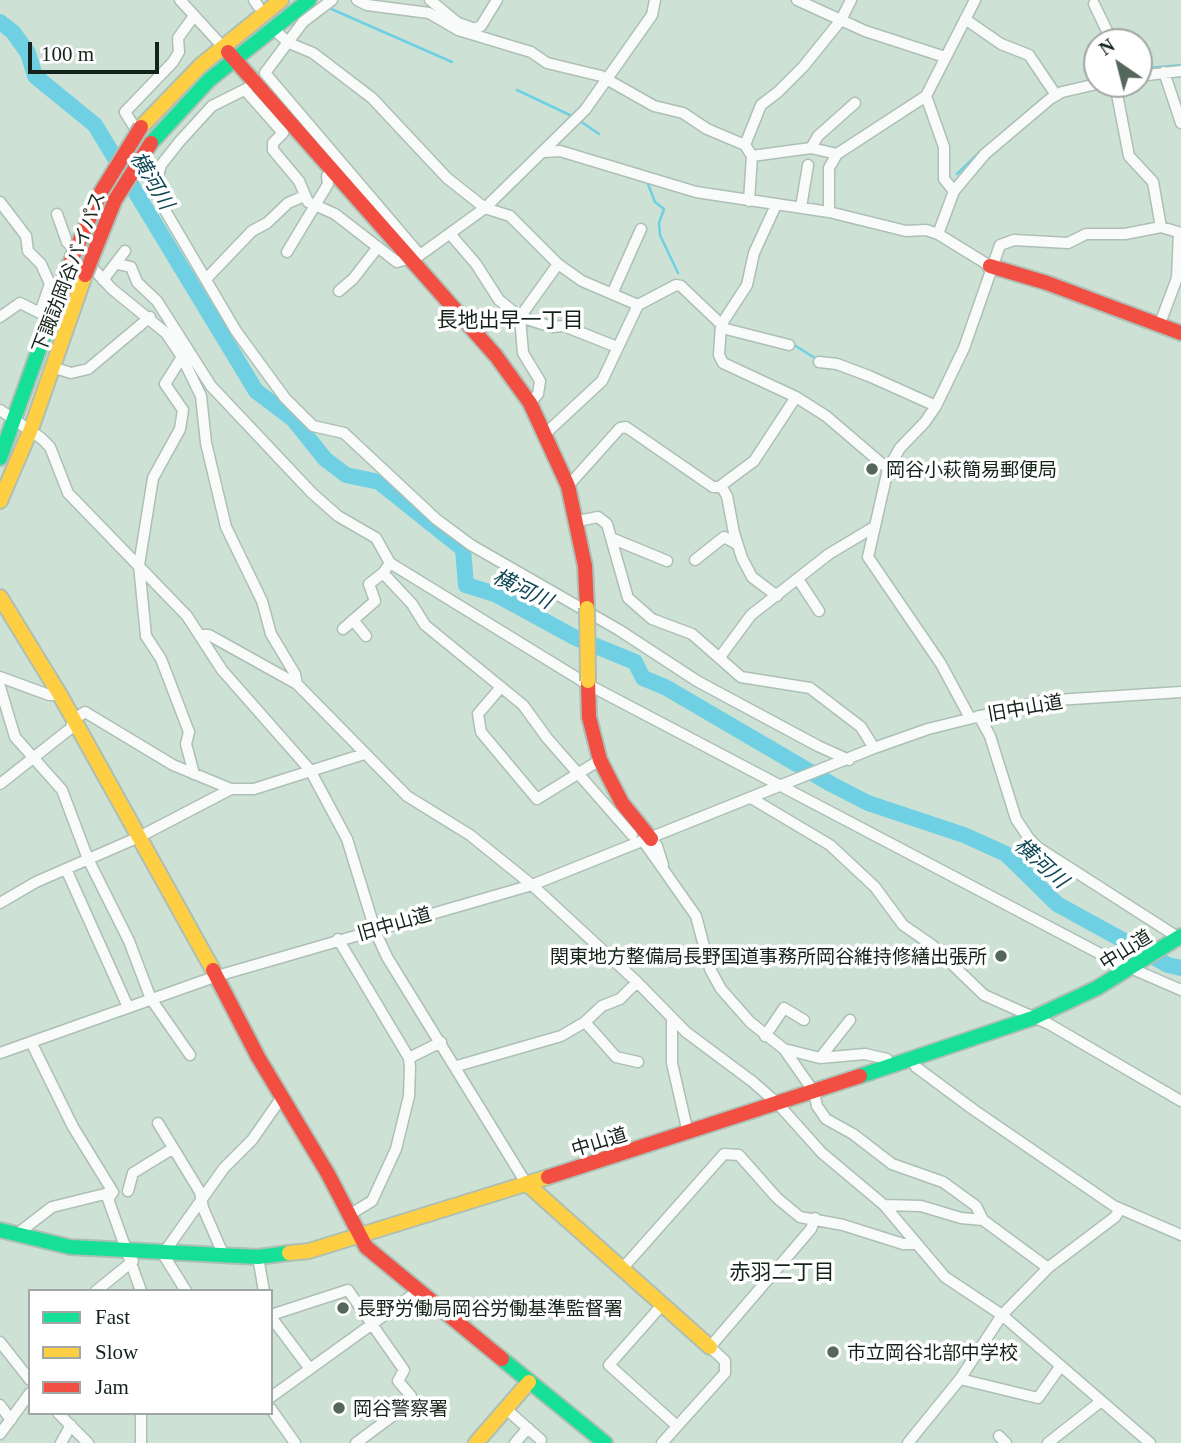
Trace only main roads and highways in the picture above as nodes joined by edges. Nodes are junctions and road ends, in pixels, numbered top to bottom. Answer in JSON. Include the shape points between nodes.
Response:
{"nodes":[{"id":1,"x":281,"y":0,"type":"edge"},
{"id":2,"x":309,"y":0,"type":"edge"},
{"id":3,"x":222,"y":46,"type":"junction"},
{"id":4,"x":235,"y":58,"type":"junction"},
{"id":5,"x":990,"y":266,"type":"road end"},
{"id":6,"x":1181,"y":333,"type":"edge"},
{"id":7,"x":0,"y":458,"type":"edge"},
{"id":8,"x":0,"y":501,"type":"edge"},
{"id":9,"x":0,"y":597,"type":"edge"},
{"id":10,"x":648,"y":841,"type":"road end"},
{"id":11,"x":1177,"y":939,"type":"edge"},
{"id":12,"x":526,"y":1183,"type":"junction"},
{"id":13,"x":6,"y":1234,"type":"edge"},
{"id":14,"x":359,"y":1234,"type":"junction"},
{"id":15,"x":710,"y":1347,"type":"road end"},
{"id":16,"x":529,"y":1382,"type":"junction"},
{"id":17,"x":478,"y":1442,"type":"edge"},
{"id":18,"x":605,"y":1443,"type":"edge"}],
"edges":[{"from":1,"to":3,"type":"main road","name":"下諏訪岡谷バイパス"},
{"from":2,"to":4,"type":"main road","name":"下諏訪岡谷バイパス"},
{"from":3,"to":4,"type":"main road"},
{"from":3,"to":7,"type":"main road","name":"下諏訪岡谷バイパス","bridge":true,"via":[[141,127],[100,191],[55,287]]},
{"from":4,"to":8,"type":"main road","name":"下諏訪岡谷バイパス","bridge":true,"via":[[151,143],[116,200]]},
{"from":4,"to":10,"type":"main road","bridge":true,"via":[[416,256],[496,356],[546,433],[578,521],[585,566],[590,717],[600,760]]},
{"from":5,"to":6,"type":"main road"},
{"from":9,"to":14,"type":"main road","via":[[60,695]]},
{"from":11,"to":12,"type":"main road","name":"中山道","via":[[1133,968],[1033,1018]]},
{"from":12,"to":14,"type":"main road","name":"中山道"},
{"from":12,"to":15,"type":"main road"},
{"from":13,"to":14,"type":"main road","name":"中山道","via":[[130,1256],[258,1257],[309,1251]]},
{"from":14,"to":16,"type":"main road","via":[[366,1247]]},
{"from":16,"to":17,"type":"main road"},
{"from":16,"to":18,"type":"main road"}]}
